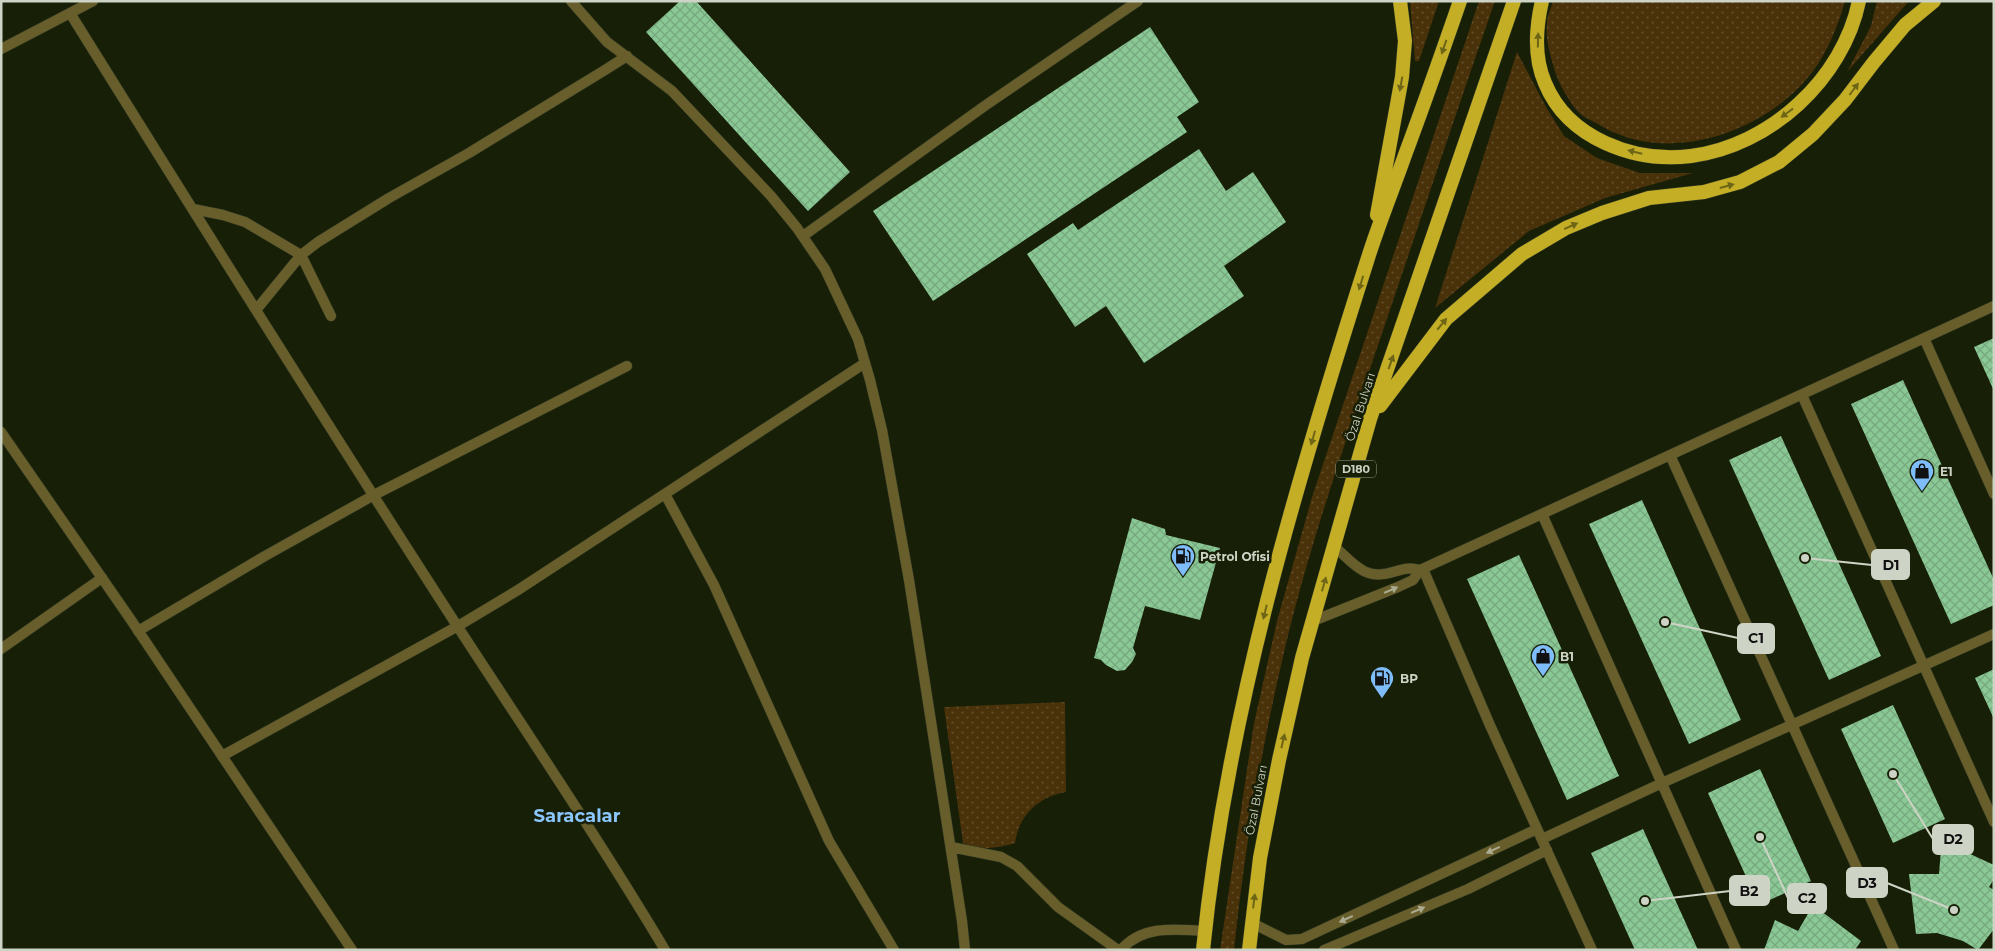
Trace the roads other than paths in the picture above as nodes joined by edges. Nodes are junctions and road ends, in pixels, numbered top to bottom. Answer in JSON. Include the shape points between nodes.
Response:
{"nodes":[{"id":1,"x":93,"y":1,"type":"edge"},
{"id":2,"x":570,"y":1,"type":"edge"},
{"id":3,"x":1138,"y":1,"type":"edge"},
{"id":4,"x":1400,"y":1,"type":"edge"},
{"id":5,"x":1460,"y":1,"type":"edge"},
{"id":6,"x":1514,"y":1,"type":"edge"},
{"id":7,"x":1542,"y":1,"type":"edge"},
{"id":8,"x":1859,"y":1,"type":"edge"},
{"id":9,"x":1934,"y":1,"type":"edge"},
{"id":10,"x":70,"y":13,"type":"junction"},
{"id":11,"x":1,"y":49,"type":"edge"},
{"id":12,"x":627,"y":56,"type":"junction"},
{"id":13,"x":193,"y":210,"type":"junction"},
{"id":14,"x":803,"y":236,"type":"junction"},
{"id":15,"x":301,"y":255,"type":"junction"},
{"id":16,"x":1369,"y":256,"type":"junction"},
{"id":17,"x":1994,"y":306,"type":"edge"},
{"id":18,"x":256,"y":310,"type":"junction"},
{"id":19,"x":331,"y":316,"type":"dead end"},
{"id":20,"x":1924,"y":338,"type":"junction"},
{"id":21,"x":865,"y":363,"type":"junction"},
{"id":22,"x":627,"y":366,"type":"dead end"},
{"id":23,"x":1802,"y":395,"type":"junction"},
{"id":24,"x":1370,"y":418,"type":"junction"},
{"id":25,"x":1,"y":432,"type":"edge"},
{"id":26,"x":1670,"y":455,"type":"junction"},
{"id":27,"x":665,"y":494,"type":"junction"},
{"id":28,"x":1994,"y":494,"type":"edge"},
{"id":29,"x":374,"y":495,"type":"junction"},
{"id":30,"x":1542,"y":514,"type":"junction"},
{"id":31,"x":1335,"y":547,"type":"junction"},
{"id":32,"x":1421,"y":569,"type":"junction"},
{"id":33,"x":102,"y":578,"type":"junction"},
{"id":34,"x":1313,"y":621,"type":"junction"},
{"id":35,"x":458,"y":626,"type":"junction"},
{"id":36,"x":138,"y":631,"type":"junction"},
{"id":37,"x":1994,"y":634,"type":"edge"},
{"id":38,"x":1,"y":649,"type":"edge"},
{"id":39,"x":1923,"y":666,"type":"junction"},
{"id":40,"x":1793,"y":725,"type":"junction"},
{"id":41,"x":222,"y":756,"type":"junction"},
{"id":42,"x":1662,"y":783,"type":"junction"},
{"id":43,"x":1994,"y":822,"type":"edge"},
{"id":44,"x":1537,"y":829,"type":"junction"},
{"id":45,"x":1542,"y":839,"type":"junction"},
{"id":46,"x":951,"y":847,"type":"junction"},
{"id":47,"x":1547,"y":850,"type":"junction"},
{"id":48,"x":1252,"y":923,"type":"junction"},
{"id":49,"x":1205,"y":931,"type":"junction"},
{"id":50,"x":352,"y":950,"type":"edge"},
{"id":51,"x":665,"y":950,"type":"edge"},
{"id":52,"x":894,"y":950,"type":"edge"},
{"id":53,"x":965,"y":950,"type":"edge"},
{"id":54,"x":1119,"y":950,"type":"edge"},
{"id":55,"x":1203,"y":950,"type":"edge"},
{"id":56,"x":1249,"y":950,"type":"edge"},
{"id":57,"x":1324,"y":950,"type":"edge"},
{"id":58,"x":1592,"y":950,"type":"edge"},
{"id":59,"x":1736,"y":950,"type":"edge"},
{"id":60,"x":1894,"y":950,"type":"edge"}],
"edges":[{"from":1,"to":10,"type":"street"},
{"from":2,"to":12,"type":"street","via":[[607,42]]},
{"from":3,"to":14,"type":"street"},
{"from":4,"to":16,"type":"highway","one_way":true,"via":[[1405,41],[1402,77]]},
{"from":5,"to":16,"type":"highway","one_way":true},
{"from":24,"to":6,"type":"highway","name":"Özal Bulvarı","number":"D180","one_way":true},
{"from":8,"to":7,"type":"highway","one_way":true,"via":[[1852,29],[1842,50],[1816,88],[1790,112],[1744,140],[1717,150],[1673,157],[1637,153],[1598,140],[1565,114],[1549,91],[1540,67],[1538,24]]},
{"from":24,"to":9,"type":"highway","one_way":true,"via":[[1446,319],[1522,254],[1566,228],[1602,213],[1649,198],[1704,192],[1740,182],[1779,162],[1814,134],[1905,26]]},
{"from":10,"to":11,"type":"street"},
{"from":10,"to":13,"type":"street"},
{"from":12,"to":14,"type":"street","via":[[672,91],[771,196]]},
{"from":12,"to":15,"type":"street","via":[[389,198]]},
{"from":13,"to":15,"type":"street","via":[[244,222]]},
{"from":13,"to":18,"type":"street"},
{"from":14,"to":21,"type":"street","via":[[825,269],[858,339]]},
{"from":15,"to":18,"type":"street"},
{"from":15,"to":19,"type":"street"},
{"from":16,"to":49,"type":"highway","one_way":true,"via":[[1278,562],[1245,694],[1222,811]]},
{"from":17,"to":20,"type":"street"},
{"from":18,"to":29,"type":"street"},
{"from":20,"to":23,"type":"street"},
{"from":20,"to":28,"type":"street"},
{"from":21,"to":27,"type":"street"},
{"from":21,"to":46,"type":"street","via":[[882,430],[909,580]]},
{"from":22,"to":29,"type":"street"},
{"from":23,"to":26,"type":"street"},
{"from":23,"to":39,"type":"street"},
{"from":24,"to":31,"type":"highway","name":"Özal Bulvarı","number":"D180"},
{"from":25,"to":33,"type":"street"},
{"from":26,"to":30,"type":"street"},
{"from":26,"to":40,"type":"street"},
{"from":27,"to":35,"type":"street"},
{"from":27,"to":52,"type":"street","via":[[726,610],[829,840]]},
{"from":29,"to":35,"type":"street"},
{"from":29,"to":36,"type":"street"},
{"from":30,"to":32,"type":"street"},
{"from":30,"to":42,"type":"street"},
{"from":31,"to":32,"type":"street","via":[[1361,571],[1369,574],[1385,575],[1411,567]]},
{"from":34,"to":31,"type":"highway","name":"Özal Bulvarı","number":"D180","one_way":true},
{"from":34,"to":32,"type":"street","one_way":true,"via":[[1413,580]]},
{"from":32,"to":44,"type":"street"},
{"from":33,"to":36,"type":"street"},
{"from":33,"to":38,"type":"street"},
{"from":48,"to":34,"type":"highway","name":"Özal Bulvarı","number":"D180","one_way":true,"via":[[1260,858],[1279,760]]},
{"from":35,"to":41,"type":"street"},
{"from":35,"to":51,"type":"street"},
{"from":36,"to":41,"type":"street"},
{"from":37,"to":39,"type":"street"},
{"from":39,"to":40,"type":"street"},
{"from":39,"to":43,"type":"street"},
{"from":40,"to":42,"type":"street"},
{"from":40,"to":60,"type":"street"},
{"from":41,"to":50,"type":"street"},
{"from":42,"to":45,"type":"street"},
{"from":42,"to":59,"type":"street"},
{"from":44,"to":45,"type":"street"},
{"from":44,"to":48,"type":"street","one_way":true,"via":[[1302,939],[1286,940]]},
{"from":45,"to":47,"type":"street"},
{"from":46,"to":53,"type":"street"},
{"from":46,"to":54,"type":"street","via":[[1001,857],[1017,866],[1058,907]]},
{"from":57,"to":47,"type":"street","one_way":true,"via":[[1468,889]]},
{"from":47,"to":58,"type":"street"},
{"from":48,"to":56,"type":"highway","name":"Özal Bulvarı","number":"D180"},
{"from":49,"to":54,"type":"street","via":[[1168,928],[1152,931],[1134,938]]},
{"from":49,"to":55,"type":"highway"}]}
